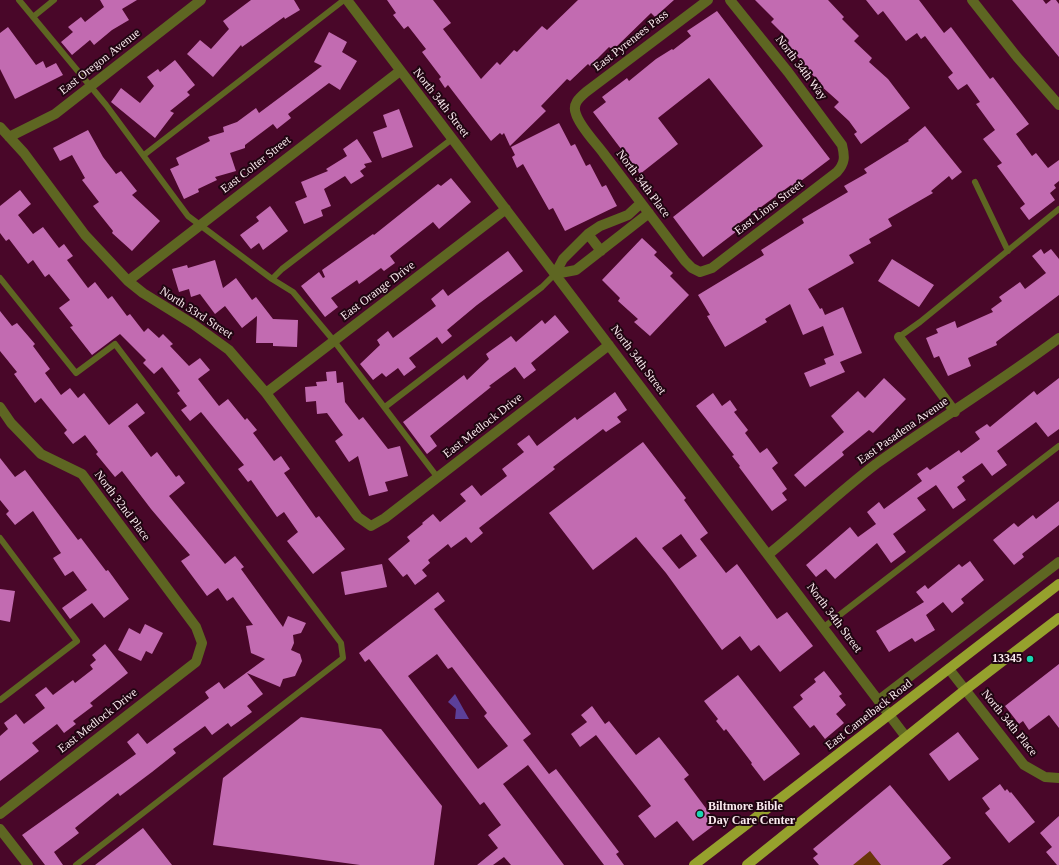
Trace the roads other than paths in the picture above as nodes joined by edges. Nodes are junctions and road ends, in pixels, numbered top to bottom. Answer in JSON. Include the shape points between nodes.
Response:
{"nodes":[{"id":1,"x":19,"y":0,"type":"edge"},
{"id":2,"x":54,"y":0,"type":"edge"},
{"id":3,"x":201,"y":0,"type":"edge"},
{"id":4,"x":344,"y":0,"type":"edge"},
{"id":5,"x":347,"y":0,"type":"edge"},
{"id":6,"x":708,"y":0,"type":"edge"},
{"id":7,"x":730,"y":0,"type":"edge"},
{"id":8,"x":972,"y":0,"type":"edge"},
{"id":9,"x":33,"y":17,"type":"junction"},
{"id":10,"x":400,"y":71,"type":"junction"},
{"id":11,"x":91,"y":86,"type":"junction"},
{"id":12,"x":1059,"y":105,"type":"edge"},
{"id":13,"x":574,"y":106,"type":"joint"},
{"id":14,"x":0,"y":127,"type":"edge"},
{"id":15,"x":9,"y":137,"type":"junction"},
{"id":16,"x":452,"y":139,"type":"junction"},
{"id":17,"x":144,"y":155,"type":"junction"},
{"id":18,"x":845,"y":156,"type":"joint"},
{"id":19,"x":975,"y":182,"type":"dead end"},
{"id":20,"x":641,"y":203,"type":"junction"},
{"id":21,"x":1059,"y":209,"type":"edge"},
{"id":22,"x":506,"y":210,"type":"junction"},
{"id":23,"x":649,"y":213,"type":"junction"},
{"id":24,"x":200,"y":225,"type":"junction"},
{"id":25,"x":588,"y":234,"type":"junction"},
{"id":26,"x":601,"y":251,"type":"junction"},
{"id":27,"x":1008,"y":251,"type":"junction"},
{"id":28,"x":700,"y":272,"type":"joint"},
{"id":29,"x":555,"y":274,"type":"junction"},
{"id":30,"x":0,"y":278,"type":"edge"},
{"id":31,"x":272,"y":279,"type":"junction"},
{"id":32,"x":128,"y":281,"type":"junction"},
{"id":33,"x":899,"y":337,"type":"joint"},
{"id":34,"x":1059,"y":338,"type":"edge"},
{"id":35,"x":334,"y":341,"type":"junction"},
{"id":36,"x":609,"y":345,"type":"junction"},
{"id":37,"x":266,"y":393,"type":"junction"},
{"id":38,"x":0,"y":407,"type":"edge"},
{"id":39,"x":385,"y":407,"type":"junction"},
{"id":40,"x":955,"y":412,"type":"junction"},
{"id":41,"x":1059,"y":446,"type":"edge"},
{"id":42,"x":438,"y":478,"type":"junction"},
{"id":43,"x":371,"y":526,"type":"joint"},
{"id":44,"x":0,"y":538,"type":"edge"},
{"id":45,"x":769,"y":554,"type":"junction"},
{"id":46,"x":1059,"y":562,"type":"edge"},
{"id":47,"x":1059,"y":584,"type":"edge"},
{"id":48,"x":1059,"y":618,"type":"edge"},
{"id":49,"x":824,"y":627,"type":"junction"},
{"id":50,"x":202,"y":643,"type":"joint"},
{"id":51,"x":949,"y":669,"type":"junction"},
{"id":52,"x":965,"y":690,"type":"junction"},
{"id":53,"x":0,"y":700,"type":"edge"},
{"id":54,"x":879,"y":700,"type":"junction"},
{"id":55,"x":890,"y":715,"type":"junction"},
{"id":56,"x":906,"y":737,"type":"junction"},
{"id":57,"x":1059,"y":778,"type":"edge"},
{"id":58,"x":0,"y":814,"type":"edge"},
{"id":59,"x":0,"y":829,"type":"edge"},
{"id":60,"x":28,"y":865,"type":"edge"},
{"id":61,"x":76,"y":865,"type":"edge"},
{"id":62,"x":694,"y":865,"type":"edge"},
{"id":63,"x":747,"y":865,"type":"edge"}],
"edges":[{"from":1,"to":9,"type":"lane"},
{"from":2,"to":9,"type":"lane"},
{"from":3,"to":11,"type":"street","name":"East Oregon Avenue"},
{"from":4,"to":17,"type":"lane"},
{"from":5,"to":10,"type":"street","name":"North 34th Street"},
{"from":6,"to":13,"type":"street","name":"East Pyrenees Pass","via":[[586,92]]},
{"from":7,"to":18,"type":"street","name":"North 34th Way","via":[[842,145]]},
{"from":8,"to":12,"type":"street"},
{"from":9,"to":11,"type":"lane"},
{"from":10,"to":16,"type":"street","name":"North 34th Street"},
{"from":10,"to":24,"type":"street","name":"East Colter Street"},
{"from":11,"to":15,"type":"street","name":"East Oregon Avenue","via":[[55,114]]},
{"from":11,"to":17,"type":"lane"},
{"from":13,"to":20,"type":"street","name":"North 34th Place","via":[[579,121]]},
{"from":14,"to":15,"type":"street","name":"North 33rd Street"},
{"from":15,"to":32,"type":"street","name":"North 33rd Street","via":[[24,153],[85,235]]},
{"from":16,"to":22,"type":"street","name":"North 34th Street"},
{"from":16,"to":31,"type":"lane"},
{"from":17,"to":24,"type":"lane","via":[[188,216]]},
{"from":18,"to":28,"type":"street","name":"East Lions Street","via":[[843,166],[837,172],[712,268]]},
{"from":19,"to":27,"type":"lane"},
{"from":20,"to":23,"type":"street","name":"North 34th Place"},
{"from":20,"to":25,"type":"street","via":[[628,215],[600,226]]},
{"from":21,"to":27,"type":"lane"},
{"from":22,"to":29,"type":"street","name":"North 34th Street"},
{"from":22,"to":35,"type":"street","name":"East Orange Drive"},
{"from":23,"to":26,"type":"street"},
{"from":23,"to":28,"type":"street","name":"North 34th Place","via":[[692,268]]},
{"from":24,"to":31,"type":"lane"},
{"from":24,"to":32,"type":"street","name":"East Colter Street"},
{"from":25,"to":26,"type":"street"},
{"from":25,"to":29,"type":"street","via":[[563,258]]},
{"from":26,"to":29,"type":"street","via":[[576,270]]},
{"from":27,"to":33,"type":"lane"},
{"from":29,"to":36,"type":"street","name":"North 34th Street"},
{"from":29,"to":39,"type":"lane","via":[[542,287]]},
{"from":30,"to":61,"type":"lane","via":[[76,373],[115,344],[341,643],[343,658]]},
{"from":31,"to":35,"type":"lane","via":[[293,292]]},
{"from":32,"to":37,"type":"street","name":"North 33rd Street","via":[[229,350]]},
{"from":33,"to":40,"type":"street"},
{"from":34,"to":40,"type":"street","name":"East Pasadena Avenue"},
{"from":35,"to":37,"type":"street","name":"East Orange Drive"},
{"from":35,"to":39,"type":"lane"},
{"from":36,"to":42,"type":"street","name":"East Medlock Drive"},
{"from":36,"to":45,"type":"street","name":"North 34th Street"},
{"from":37,"to":43,"type":"street","name":"North 33rd Street","via":[[358,518]]},
{"from":38,"to":50,"type":"street","name":"North 32nd Place","via":[[41,454],[82,474],[196,627]]},
{"from":39,"to":42,"type":"lane"},
{"from":40,"to":45,"type":"street","name":"East Pasadena Avenue","via":[[848,486]]},
{"from":41,"to":49,"type":"lane"},
{"from":42,"to":43,"type":"street","name":"East Medlock Drive"},
{"from":44,"to":53,"type":"lane","via":[[77,641]]},
{"from":45,"to":49,"type":"street","name":"North 34th Street"},
{"from":46,"to":54,"type":"street","name":"East Camelback Road"},
{"from":47,"to":51,"type":"main road","name":"East Camelback Road"},
{"from":48,"to":52,"type":"main road"},
{"from":49,"to":54,"type":"street","name":"North 34th Street"},
{"from":50,"to":58,"type":"street","name":"East Medlock Drive","via":[[196,662]]},
{"from":51,"to":52,"type":"street","name":"North 34th Place"},
{"from":51,"to":55,"type":"main road","name":"East Camelback Road"},
{"from":52,"to":56,"type":"main road"},
{"from":52,"to":57,"type":"street","name":"North 34th Place","via":[[1024,765],[1045,777]]},
{"from":54,"to":55,"type":"street","name":"North 34th Street"},
{"from":55,"to":56,"type":"street","name":"North 34th Street"},
{"from":55,"to":62,"type":"main road","name":"East Camelback Road"},
{"from":56,"to":63,"type":"main road"},
{"from":59,"to":60,"type":"street"}]}
